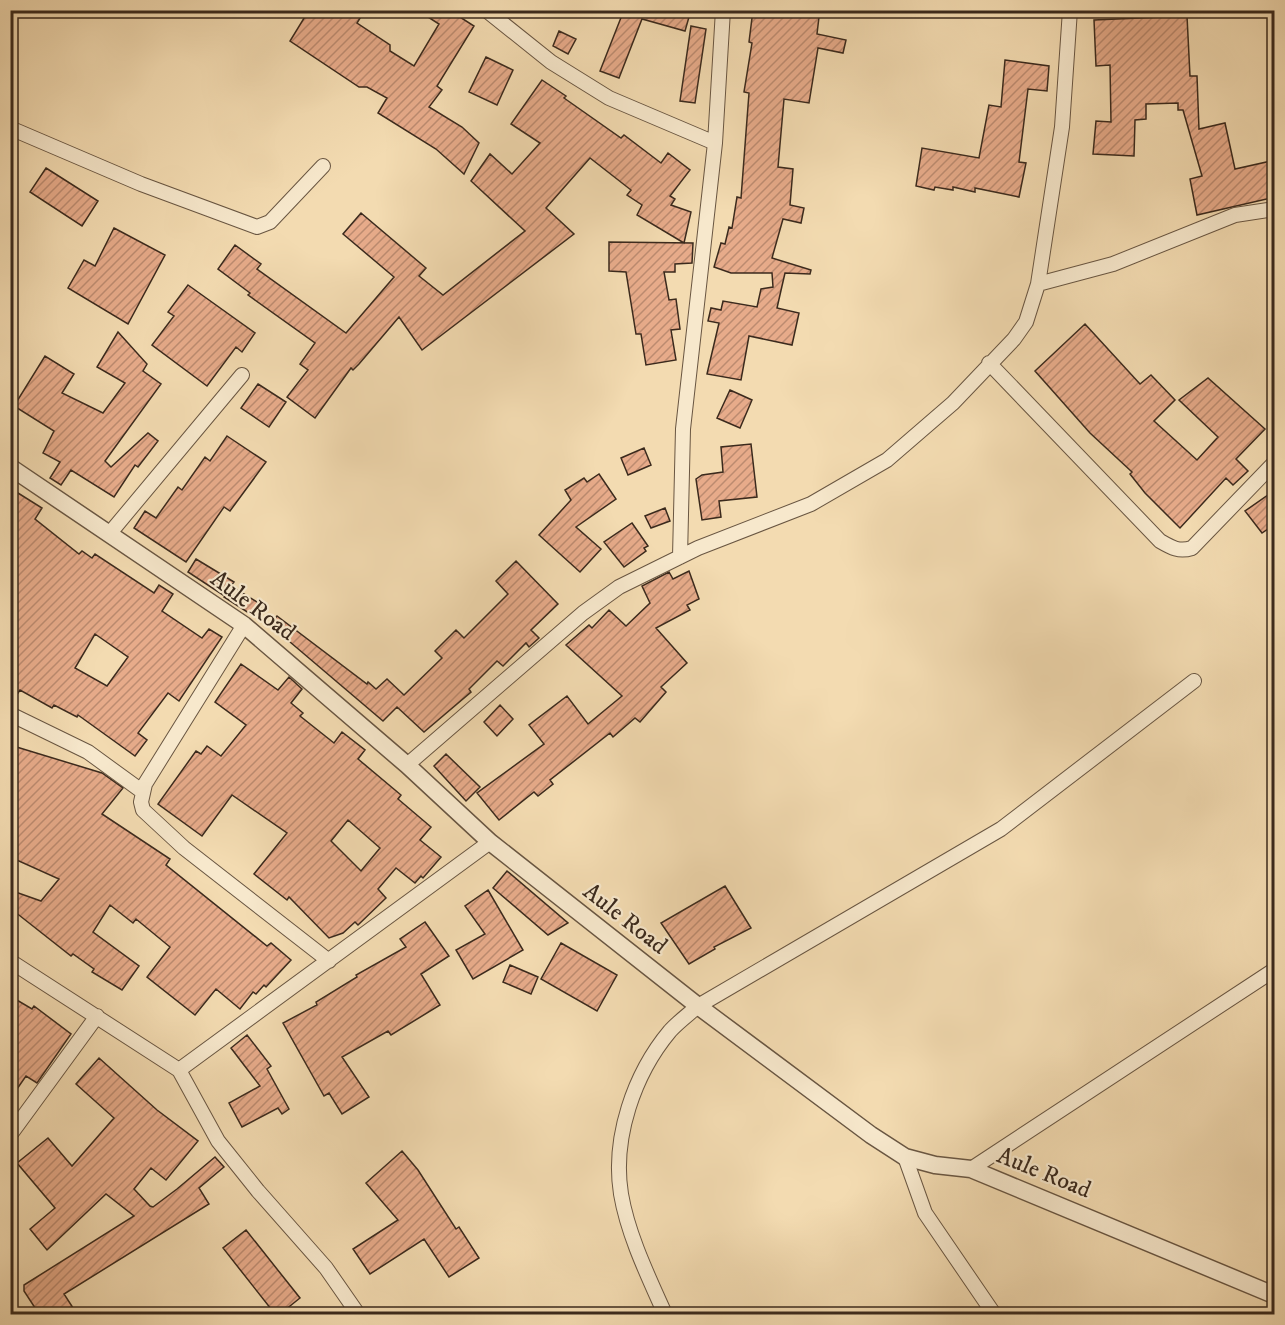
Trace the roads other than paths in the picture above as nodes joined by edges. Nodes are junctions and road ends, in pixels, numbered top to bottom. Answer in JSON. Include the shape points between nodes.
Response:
{"nodes":[{"id":1,"x":486,"y":10,"type":"edge"},
{"id":2,"x":723,"y":10,"type":"edge"},
{"id":3,"x":1070,"y":10,"type":"edge"},
{"id":4,"x":10,"y":129,"type":"edge"},
{"id":5,"x":715,"y":143,"type":"junction"},
{"id":6,"x":323,"y":166,"type":"dead end"},
{"id":7,"x":1275,"y":209,"type":"edge"},
{"id":8,"x":1038,"y":284,"type":"junction"},
{"id":9,"x":989,"y":363,"type":"junction"},
{"id":10,"x":242,"y":375,"type":"dead end"},
{"id":11,"x":1275,"y":463,"type":"edge"},
{"id":12,"x":10,"y":467,"type":"edge"},
{"id":13,"x":110,"y":533,"type":"junction"},
{"id":14,"x":680,"y":557,"type":"junction"},
{"id":15,"x":244,"y":625,"type":"junction"},
{"id":16,"x":1194,"y":681,"type":"dead end"},
{"id":17,"x":10,"y":714,"type":"edge"},
{"id":18,"x":407,"y":765,"type":"junction"},
{"id":19,"x":143,"y":792,"type":"junction"},
{"id":20,"x":490,"y":842,"type":"junction"},
{"id":21,"x":10,"y":961,"type":"edge"},
{"id":22,"x":329,"y":961,"type":"junction"},
{"id":23,"x":1274,"y":972,"type":"edge"},
{"id":24,"x":698,"y":1006,"type":"junction"},
{"id":25,"x":98,"y":1016,"type":"junction"},
{"id":26,"x":179,"y":1070,"type":"junction"},
{"id":27,"x":10,"y":1135,"type":"edge"},
{"id":28,"x":905,"y":1157,"type":"junction"},
{"id":29,"x":971,"y":1169,"type":"junction"},
{"id":30,"x":1275,"y":1295,"type":"edge"},
{"id":31,"x":358,"y":1314,"type":"edge"},
{"id":32,"x":665,"y":1314,"type":"edge"},
{"id":33,"x":994,"y":1314,"type":"edge"}],
"edges":[{"from":1,"to":5,"type":"street","via":[[551,62],[609,98]]},
{"from":2,"to":5,"type":"street"},
{"from":3,"to":8,"type":"street","via":[[1062,127]]},
{"from":4,"to":6,"type":"street","via":[[257,227],[270,222]]},
{"from":5,"to":14,"type":"street","via":[[683,429]]},
{"from":7,"to":8,"type":"street","via":[[1235,215],[1113,264]]},
{"from":8,"to":9,"type":"street","via":[[1026,322]]},
{"from":9,"to":11,"type":"street","via":[[1160,541],[1172,548],[1192,548]]},
{"from":9,"to":14,"type":"street","via":[[953,403],[887,460],[846,486]]},
{"from":10,"to":13,"type":"street"},
{"from":12,"to":13,"type":"street","name":"Aule Road"},
{"from":13,"to":15,"type":"street","name":"Aule Road"},
{"from":14,"to":18,"type":"street","via":[[619,587],[584,613]]},
{"from":15,"to":18,"type":"street","name":"Aule Road"},
{"from":15,"to":19,"type":"street"},
{"from":16,"to":24,"type":"street","via":[[1001,829]]},
{"from":17,"to":19,"type":"street","via":[[88,752]]},
{"from":18,"to":20,"type":"street","name":"Aule Road"},
{"from":19,"to":22,"type":"street","via":[[143,810],[161,828]]},
{"from":20,"to":22,"type":"street"},
{"from":20,"to":24,"type":"street","name":"Aule Road"},
{"from":21,"to":25,"type":"street"},
{"from":22,"to":26,"type":"street"},
{"from":23,"to":29,"type":"street"},
{"from":24,"to":28,"type":"street","name":"Aule Road"},
{"from":24,"to":32,"type":"street","via":[[671,1030],[653,1056],[636,1088],[618,1156],[628,1220]]},
{"from":25,"to":26,"type":"street"},
{"from":25,"to":27,"type":"street"},
{"from":26,"to":31,"type":"street","via":[[218,1141],[326,1268]]},
{"from":28,"to":29,"type":"street","name":"Aule Road","via":[[936,1166]]},
{"from":28,"to":33,"type":"street","via":[[925,1213]]},
{"from":29,"to":30,"type":"street","name":"Aule Road"}]}
